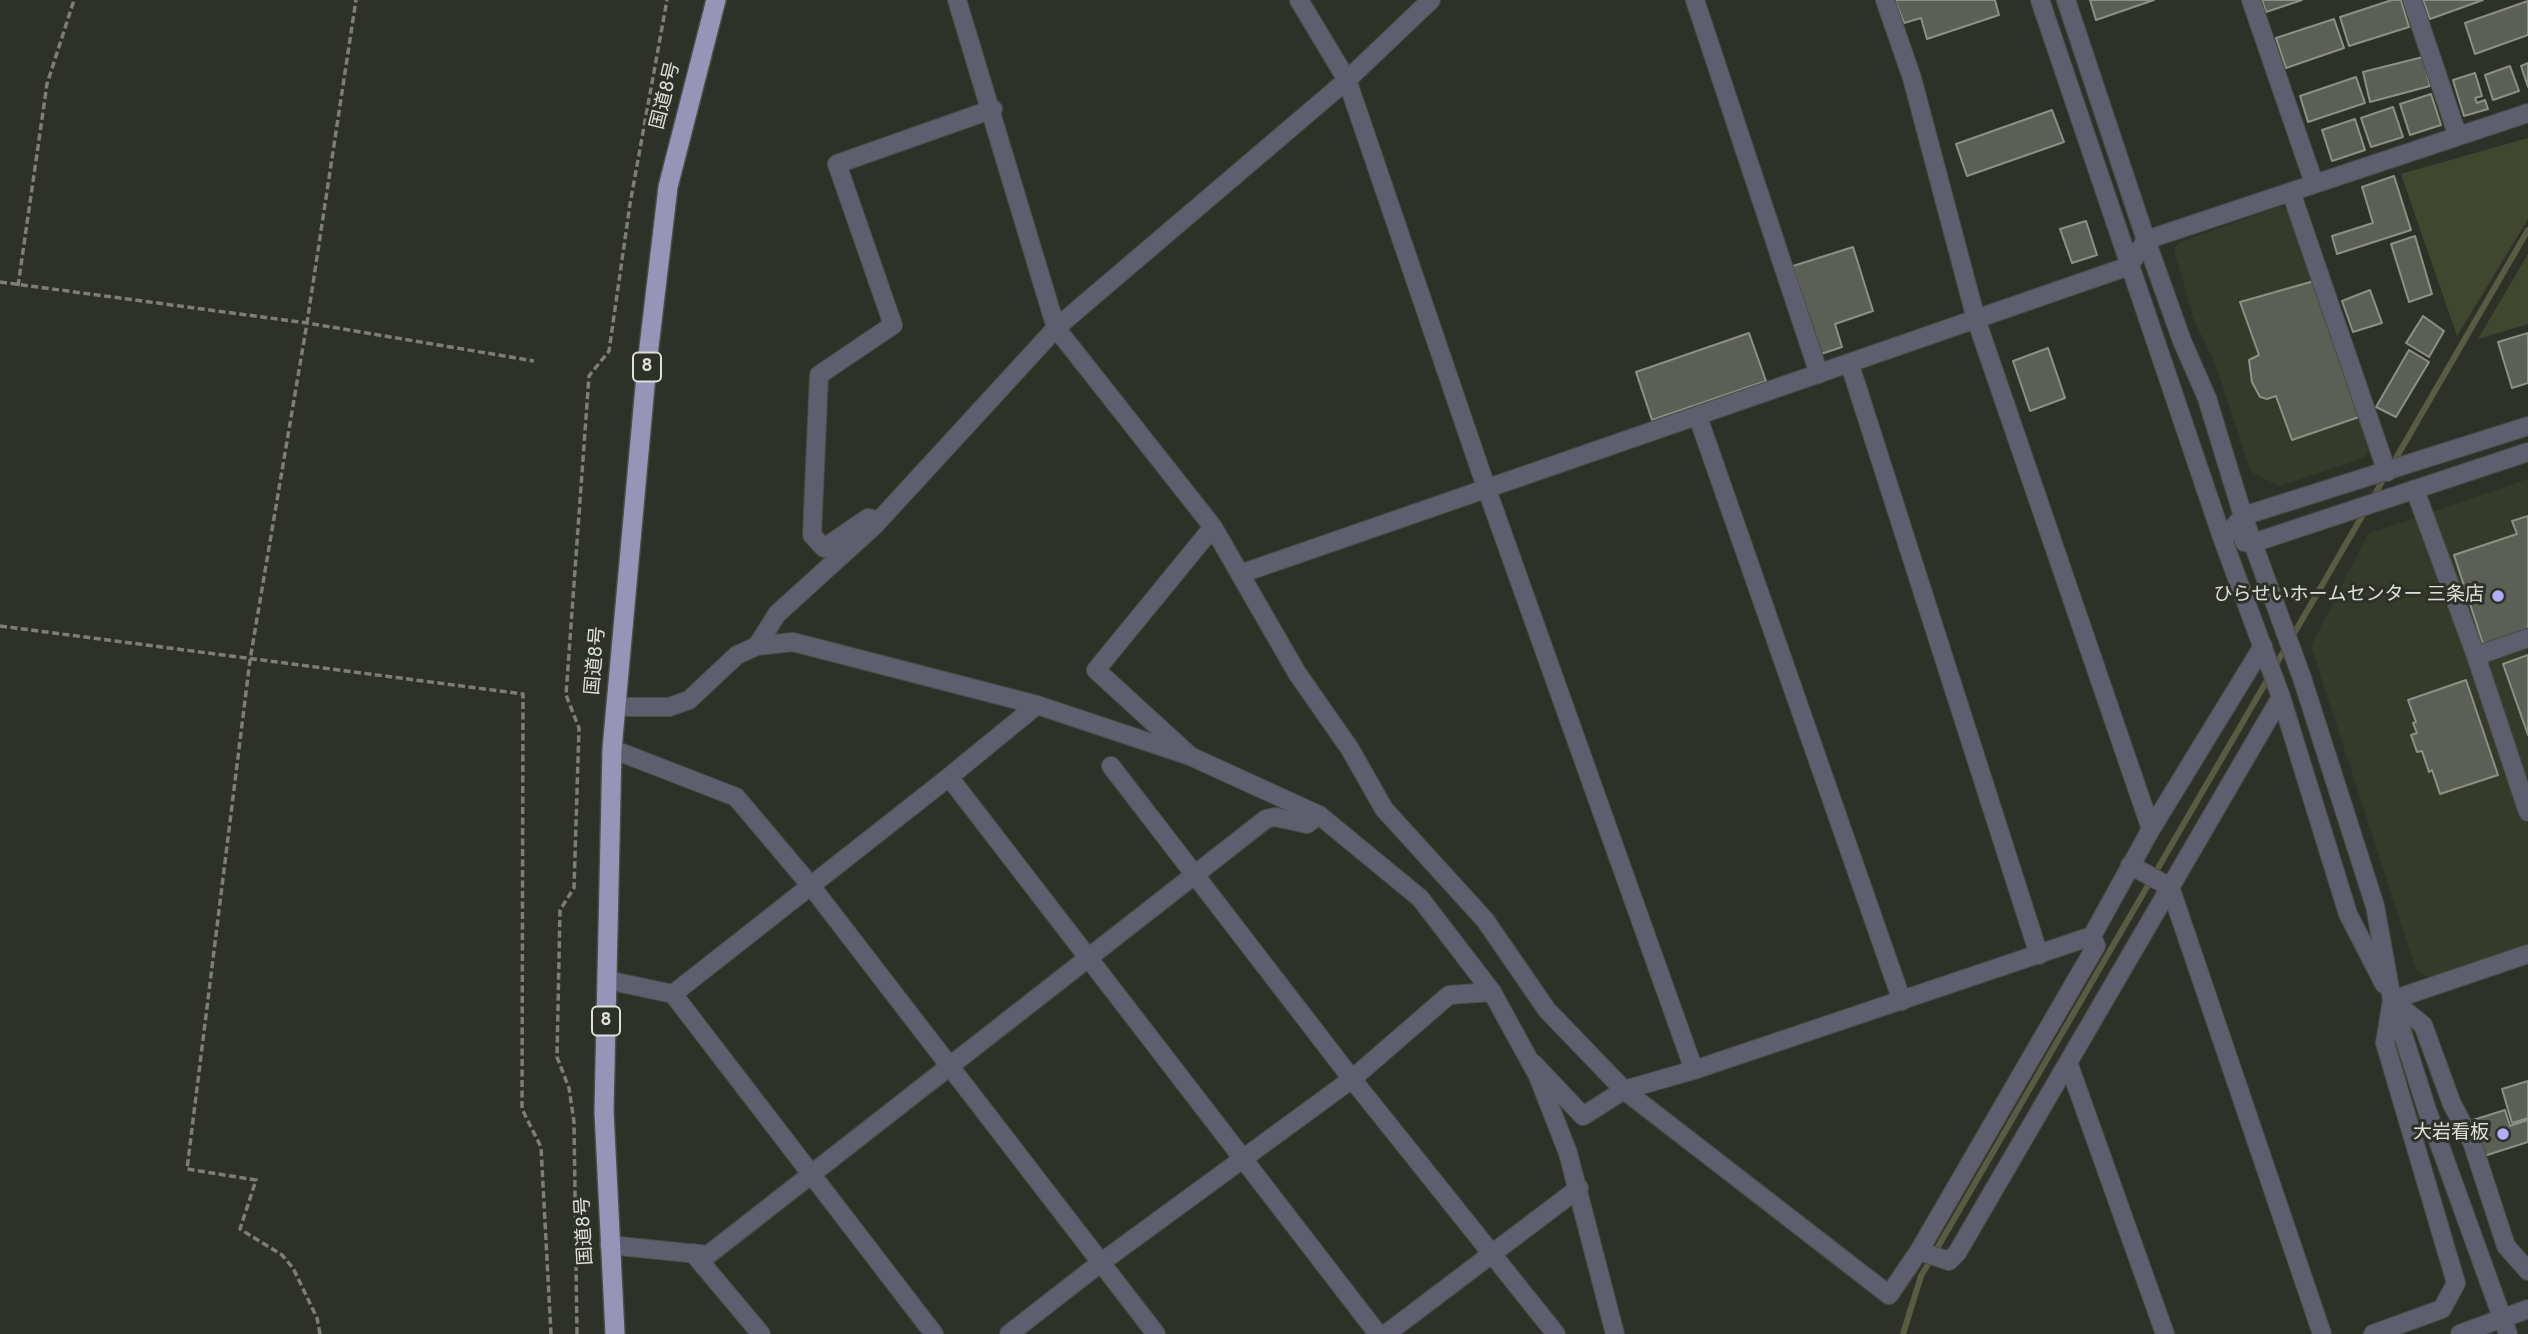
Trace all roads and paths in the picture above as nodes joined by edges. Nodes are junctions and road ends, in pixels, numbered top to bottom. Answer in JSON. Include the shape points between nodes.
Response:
{"nodes":[{"id":1,"x":74,"y":0,"type":"edge"},
{"id":2,"x":356,"y":0,"type":"edge"},
{"id":3,"x":667,"y":0,"type":"edge"},
{"id":4,"x":716,"y":0,"type":"edge"},
{"id":5,"x":957,"y":0,"type":"edge"},
{"id":6,"x":1299,"y":0,"type":"edge"},
{"id":7,"x":1432,"y":0,"type":"edge"},
{"id":8,"x":1695,"y":0,"type":"edge"},
{"id":9,"x":1885,"y":0,"type":"edge"},
{"id":10,"x":2040,"y":0,"type":"edge"},
{"id":11,"x":2066,"y":0,"type":"edge"},
{"id":12,"x":2251,"y":0,"type":"edge"},
{"id":13,"x":2412,"y":0,"type":"edge"},
{"id":14,"x":1347,"y":80,"type":"junction"},
{"id":15,"x":993,"y":109,"type":"junction"},
{"id":16,"x":2528,"y":113,"type":"edge"},
{"id":17,"x":2457,"y":134,"type":"junction"},
{"id":18,"x":2314,"y":183,"type":"junction"},
{"id":19,"x":2291,"y":192,"type":"junction"},
{"id":20,"x":2146,"y":240,"type":"junction"},
{"id":21,"x":2129,"y":266,"type":"junction"},
{"id":22,"x":0,"y":282,"type":"edge"},
{"id":23,"x":18,"y":286,"type":"junction"},
{"id":24,"x":1976,"y":319,"type":"junction"},
{"id":25,"x":307,"y":323,"type":"junction"},
{"id":26,"x":1056,"y":328,"type":"junction"},
{"id":27,"x":534,"y":360,"type":"dead end"},
{"id":28,"x":1850,"y":365,"type":"junction"},
{"id":29,"x":1819,"y":374,"type":"junction"},
{"id":30,"x":1698,"y":417,"type":"junction"},
{"id":31,"x":2528,"y":426,"type":"edge"},
{"id":32,"x":2528,"y":452,"type":"edge"},
{"id":33,"x":2385,"y":467,"type":"junction"},
{"id":34,"x":1486,"y":487,"type":"junction"},
{"id":35,"x":2415,"y":489,"type":"junction"},
{"id":36,"x":2243,"y":516,"type":"junction"},
{"id":37,"x":880,"y":520,"type":"junction"},
{"id":38,"x":1213,"y":527,"type":"junction"},
{"id":39,"x":2223,"y":540,"type":"junction"},
{"id":40,"x":2253,"y":542,"type":"junction"},
{"id":41,"x":1240,"y":574,"type":"junction"},
{"id":42,"x":0,"y":626,"type":"edge"},
{"id":43,"x":2528,"y":638,"type":"edge"},
{"id":44,"x":757,"y":646,"type":"junction"},
{"id":45,"x":2263,"y":646,"type":"junction"},
{"id":46,"x":2476,"y":656,"type":"junction"},
{"id":47,"x":250,"y":660,"type":"junction"},
{"id":48,"x":2281,"y":697,"type":"junction"},
{"id":49,"x":1037,"y":705,"type":"junction"},
{"id":50,"x":615,"y":707,"type":"junction"},
{"id":51,"x":612,"y":749,"type":"junction"},
{"id":52,"x":1190,"y":756,"type":"junction"},
{"id":53,"x":1111,"y":766,"type":"dead end"},
{"id":54,"x":948,"y":777,"type":"junction"},
{"id":55,"x":2526,"y":802,"type":"edge"},
{"id":56,"x":1319,"y":815,"type":"junction"},
{"id":57,"x":2151,"y":829,"type":"junction"},
{"id":58,"x":2136,"y":868,"type":"junction"},
{"id":59,"x":1192,"y":875,"type":"junction"},
{"id":60,"x":811,"y":886,"type":"junction"},
{"id":61,"x":2167,"y":886,"type":"junction"},
{"id":62,"x":2092,"y":936,"type":"junction"},
{"id":63,"x":2528,"y":954,"type":"edge"},
{"id":64,"x":2039,"y":955,"type":"junction"},
{"id":65,"x":1087,"y":960,"type":"junction"},
{"id":66,"x":607,"y":980,"type":"junction"},
{"id":67,"x":1492,"y":992,"type":"junction"},
{"id":68,"x":673,"y":994,"type":"junction"},
{"id":69,"x":2392,"y":1000,"type":"junction"},
{"id":70,"x":1902,"y":1001,"type":"junction"},
{"id":71,"x":1528,"y":1058,"type":"junction"},
{"id":72,"x":950,"y":1065,"type":"junction"},
{"id":73,"x":2069,"y":1065,"type":"junction"},
{"id":74,"x":1695,"y":1070,"type":"junction"},
{"id":75,"x":1352,"y":1079,"type":"junction"},
{"id":76,"x":1625,"y":1090,"type":"junction"},
{"id":77,"x":1242,"y":1159,"type":"junction"},
{"id":78,"x":809,"y":1175,"type":"junction"},
{"id":79,"x":1579,"y":1188,"type":"junction"},
{"id":80,"x":609,"y":1245,"type":"junction"},
{"id":81,"x":1921,"y":1252,"type":"junction"},
{"id":82,"x":693,"y":1253,"type":"junction"},
{"id":83,"x":1491,"y":1253,"type":"junction"},
{"id":84,"x":1099,"y":1264,"type":"junction"},
{"id":85,"x":2528,"y":1271,"type":"edge"},
{"id":86,"x":2528,"y":1309,"type":"edge"},
{"id":87,"x":2506,"y":1326,"type":"edge"},
{"id":88,"x":320,"y":1334,"type":"edge"},
{"id":89,"x":551,"y":1334,"type":"edge"},
{"id":90,"x":577,"y":1334,"type":"edge"},
{"id":91,"x":615,"y":1334,"type":"edge"},
{"id":92,"x":761,"y":1334,"type":"edge"},
{"id":93,"x":934,"y":1334,"type":"edge"},
{"id":94,"x":1009,"y":1334,"type":"edge"},
{"id":95,"x":1156,"y":1334,"type":"edge"},
{"id":96,"x":1378,"y":1334,"type":"edge"},
{"id":97,"x":1386,"y":1334,"type":"edge"},
{"id":98,"x":1556,"y":1334,"type":"edge"},
{"id":99,"x":1615,"y":1334,"type":"edge"},
{"id":100,"x":2165,"y":1334,"type":"edge"},
{"id":101,"x":2322,"y":1334,"type":"edge"},
{"id":102,"x":2373,"y":1334,"type":"edge"},
{"id":103,"x":2460,"y":1334,"type":"edge"}],
"edges":[{"from":1,"to":23,"type":"path","via":[[47,84]]},
{"from":2,"to":25,"type":"path"},
{"from":3,"to":90,"type":"path","via":[[609,351],[589,376],[566,695],[579,728],[574,888],[560,909],[557,1057],[569,1088],[574,1122]]},
{"from":4,"to":50,"type":"highway","name":"国道8号","number":"8","via":[[668,187]]},
{"from":5,"to":15,"type":"street"},
{"from":6,"to":14,"type":"street"},
{"from":7,"to":14,"type":"street"},
{"from":8,"to":29,"type":"street"},
{"from":9,"to":24,"type":"street","via":[[1912,78]]},
{"from":10,"to":21,"type":"street"},
{"from":11,"to":20,"type":"street"},
{"from":12,"to":18,"type":"street"},
{"from":13,"to":17,"type":"street"},
{"from":14,"to":26,"type":"street"},
{"from":14,"to":34,"type":"street"},
{"from":15,"to":26,"type":"street"},
{"from":15,"to":37,"type":"street","via":[[837,164],[893,325],[819,375],[813,535],[824,548],[867,518]]},
{"from":16,"to":17,"type":"street"},
{"from":17,"to":18,"type":"street"},
{"from":18,"to":19,"type":"street"},
{"from":19,"to":20,"type":"street"},
{"from":19,"to":33,"type":"street"},
{"from":20,"to":21,"type":"street"},
{"from":20,"to":36,"type":"street","via":[[2207,398]]},
{"from":21,"to":24,"type":"street"},
{"from":21,"to":39,"type":"street"},
{"from":22,"to":23,"type":"path"},
{"from":23,"to":25,"type":"path"},
{"from":24,"to":28,"type":"street"},
{"from":24,"to":57,"type":"street"},
{"from":25,"to":27,"type":"path"},
{"from":25,"to":47,"type":"path"},
{"from":26,"to":37,"type":"street"},
{"from":26,"to":38,"type":"street"},
{"from":28,"to":29,"type":"street"},
{"from":28,"to":64,"type":"street"},
{"from":29,"to":30,"type":"street"},
{"from":30,"to":34,"type":"street"},
{"from":30,"to":70,"type":"street"},
{"from":31,"to":33,"type":"street","via":[[2408,466]]},
{"from":32,"to":35,"type":"street"},
{"from":33,"to":36,"type":"street","via":[[2369,478]]},
{"from":34,"to":41,"type":"street"},
{"from":34,"to":74,"type":"street"},
{"from":35,"to":40,"type":"street"},
{"from":35,"to":46,"type":"street"},
{"from":36,"to":39,"type":"street"},
{"from":36,"to":40,"type":"street"},
{"from":37,"to":44,"type":"street","via":[[777,614]]},
{"from":38,"to":41,"type":"street"},
{"from":38,"to":52,"type":"street","via":[[1096,670]]},
{"from":39,"to":40,"type":"street"},
{"from":39,"to":45,"type":"street"},
{"from":40,"to":69,"type":"street","via":[[2375,906]]},
{"from":41,"to":76,"type":"street","via":[[1384,809],[1485,920],[1547,1010]]},
{"from":42,"to":47,"type":"path"},
{"from":43,"to":46,"type":"street"},
{"from":44,"to":49,"type":"street","via":[[793,642]]},
{"from":44,"to":50,"type":"street","via":[[737,655],[689,700],[669,707]]},
{"from":45,"to":48,"type":"street"},
{"from":45,"to":57,"type":"street"},
{"from":46,"to":55,"type":"street"},
{"from":47,"to":88,"type":"path","via":[[187,1169],[256,1180],[240,1229],[282,1255],[293,1268]]},
{"from":47,"to":89,"type":"path","via":[[523,694],[522,1110],[541,1147]]},
{"from":48,"to":61,"type":"street"},
{"from":48,"to":69,"type":"street","via":[[2348,914]]},
{"from":49,"to":52,"type":"street"},
{"from":49,"to":54,"type":"street"},
{"from":50,"to":51,"type":"highway","name":"国道8号","number":"8"},
{"from":51,"to":60,"type":"street","via":[[736,797]]},
{"from":51,"to":66,"type":"highway","name":"国道8号","number":"8"},
{"from":52,"to":56,"type":"street"},
{"from":53,"to":59,"type":"street"},
{"from":54,"to":60,"type":"street"},
{"from":54,"to":65,"type":"street"},
{"from":56,"to":59,"type":"street","via":[[1307,824],[1266,819]]},
{"from":56,"to":67,"type":"street","via":[[1420,898]]},
{"from":57,"to":58,"type":"street"},
{"from":58,"to":61,"type":"street"},
{"from":58,"to":62,"type":"street"},
{"from":59,"to":65,"type":"street"},
{"from":59,"to":75,"type":"street"},
{"from":60,"to":68,"type":"street"},
{"from":60,"to":72,"type":"street"},
{"from":61,"to":73,"type":"street"},
{"from":61,"to":101,"type":"street"},
{"from":62,"to":64,"type":"street"},
{"from":62,"to":81,"type":"street","via":[[2096,946]]},
{"from":63,"to":69,"type":"street"},
{"from":64,"to":70,"type":"street"},
{"from":65,"to":72,"type":"street"},
{"from":65,"to":77,"type":"street"},
{"from":66,"to":68,"type":"street"},
{"from":66,"to":80,"type":"highway","name":"国道8号","number":"8","via":[[604,1111]]},
{"from":67,"to":71,"type":"street"},
{"from":67,"to":75,"type":"street","via":[[1449,995]]},
{"from":68,"to":78,"type":"street"},
{"from":69,"to":85,"type":"street","via":[[2423,1025],[2452,1104],[2472,1142],[2506,1246]]},
{"from":69,"to":87,"type":"street"},
{"from":69,"to":102,"type":"street","via":[[2385,1043],[2456,1283],[2442,1309]]},
{"from":70,"to":74,"type":"street"},
{"from":71,"to":76,"type":"street","via":[[1583,1116]]},
{"from":71,"to":79,"type":"street"},
{"from":72,"to":78,"type":"street"},
{"from":72,"to":84,"type":"street"},
{"from":73,"to":81,"type":"street","via":[[1957,1253],[1949,1261]]},
{"from":73,"to":100,"type":"street"},
{"from":74,"to":76,"type":"street"},
{"from":75,"to":77,"type":"street"},
{"from":75,"to":83,"type":"street"},
{"from":76,"to":81,"type":"street","via":[[1889,1295]]},
{"from":77,"to":84,"type":"street"},
{"from":77,"to":96,"type":"street"},
{"from":78,"to":82,"type":"street","via":[[708,1255]]},
{"from":78,"to":93,"type":"street"},
{"from":79,"to":83,"type":"street"},
{"from":79,"to":99,"type":"street"},
{"from":80,"to":82,"type":"street"},
{"from":80,"to":91,"type":"highway","name":"国道8号","number":"8"},
{"from":82,"to":92,"type":"street"},
{"from":83,"to":97,"type":"street"},
{"from":83,"to":98,"type":"street"},
{"from":84,"to":94,"type":"street"},
{"from":84,"to":95,"type":"street"},
{"from":86,"to":87,"type":"street"},
{"from":87,"to":103,"type":"street"}]}
